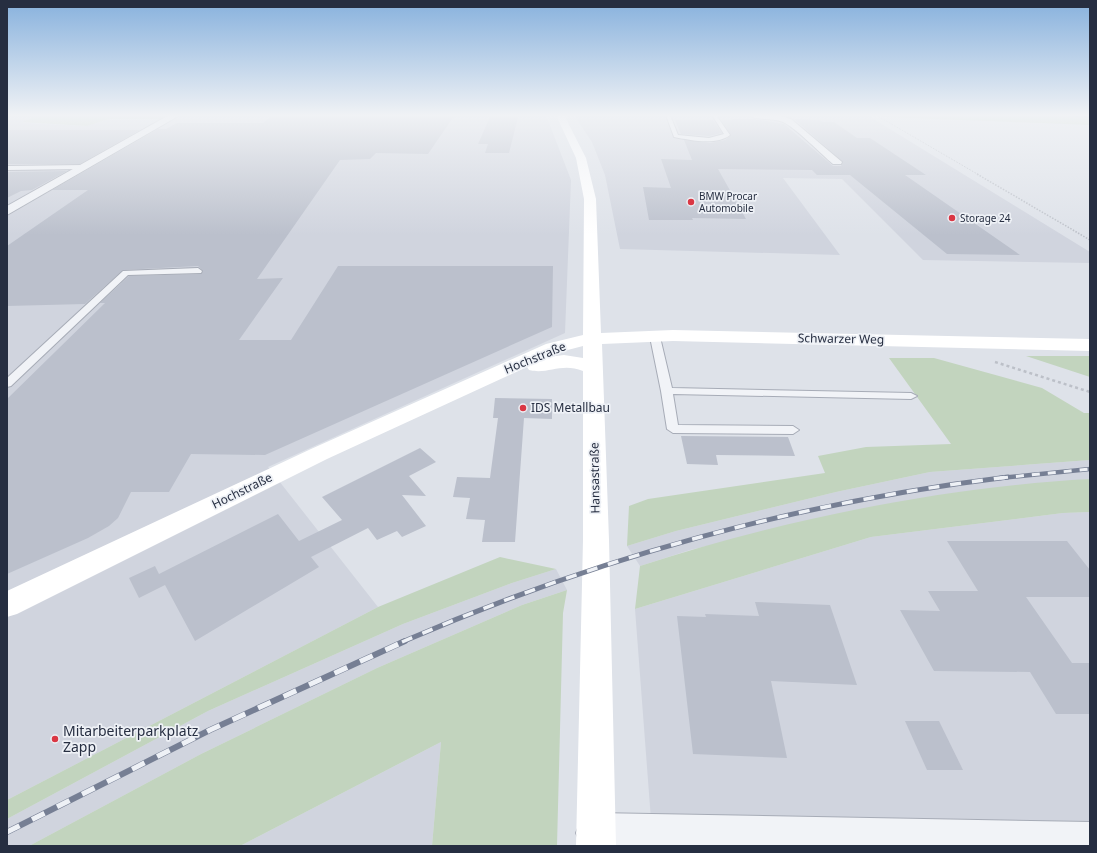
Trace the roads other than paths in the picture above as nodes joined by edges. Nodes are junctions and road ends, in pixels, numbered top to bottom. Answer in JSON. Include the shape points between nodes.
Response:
{"nodes":[{"id":1,"x":105,"y":155,"type":"edge"},
{"id":2,"x":579,"y":155,"type":"edge"},
{"id":3,"x":828,"y":155,"type":"edge"},
{"id":4,"x":837,"y":162,"type":"dead end"},
{"id":5,"x":83,"y":167,"type":"junction"},
{"id":6,"x":7,"y":168,"type":"edge"},
{"id":7,"x":7,"y":211,"type":"edge"},
{"id":8,"x":198,"y":272,"type":"dead end"},
{"id":9,"x":655,"y":337,"type":"junction"},
{"id":10,"x":593,"y":339,"type":"junction"},
{"id":11,"x":1090,"y":345,"type":"edge"},
{"id":12,"x":593,"y":368,"type":"junction"},
{"id":13,"x":479,"y":381,"type":"junction"},
{"id":14,"x":7,"y":384,"type":"edge"},
{"id":15,"x":667,"y":391,"type":"junction"},
{"id":16,"x":910,"y":396,"type":"dead end"},
{"id":17,"x":793,"y":430,"type":"dead end"},
{"id":18,"x":7,"y":605,"type":"edge"},
{"id":19,"x":596,"y":839,"type":"edge"},
{"id":20,"x":1090,"y":842,"type":"edge"}],
"edges":[{"from":1,"to":5,"type":"street"},
{"from":2,"to":10,"type":"main road","name":"Hansastraße","via":[[590,199]]},
{"from":3,"to":4,"type":"street"},
{"from":5,"to":6,"type":"lane"},
{"from":5,"to":7,"type":"street"},
{"from":8,"to":14,"type":"lane","via":[[126,273]]},
{"from":9,"to":10,"type":"main road","name":"Schwarzer Weg"},
{"from":9,"to":11,"type":"main road","name":"Schwarzer Weg"},
{"from":9,"to":15,"type":"lane"},
{"from":10,"to":12,"type":"main road","name":"Hansastraße"},
{"from":10,"to":13,"type":"main road","name":"Hochstraße","via":[[553,348]]},
{"from":12,"to":13,"type":"main road","name":"Hochstraße","via":[[578,362],[558,360]]},
{"from":12,"to":19,"type":"main road","name":"Hansastraße"},
{"from":13,"to":18,"type":"main road","name":"Hochstraße","via":[[319,454]]},
{"from":15,"to":16,"type":"lane"},
{"from":15,"to":17,"type":"lane","via":[[674,429]]},
{"from":19,"to":20,"type":"street"}]}
